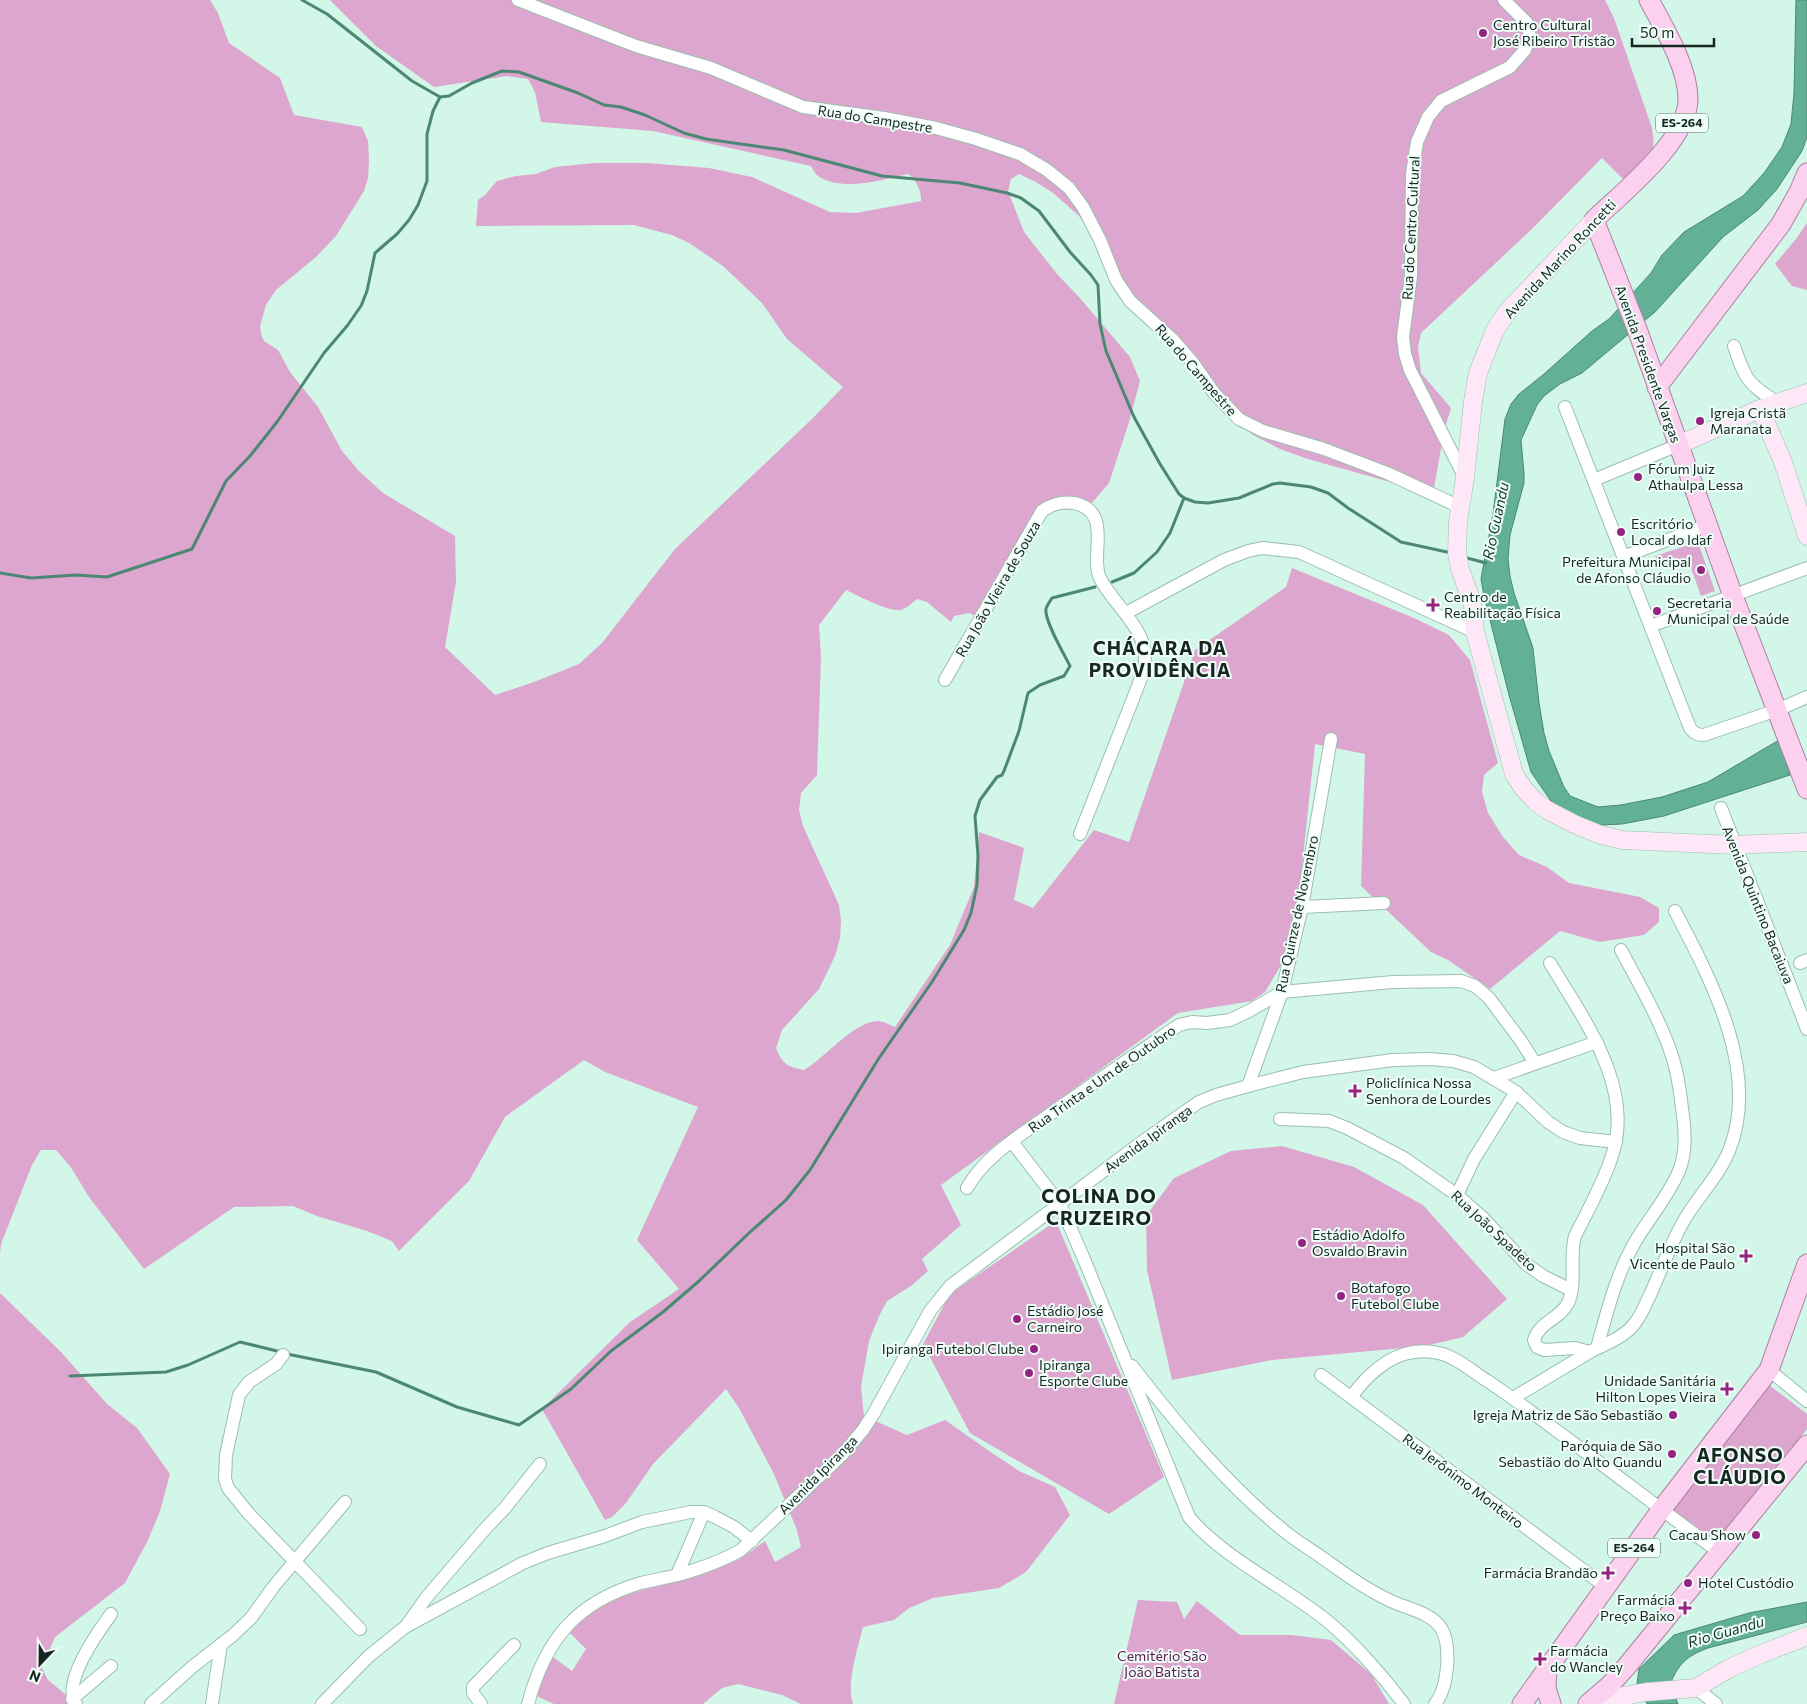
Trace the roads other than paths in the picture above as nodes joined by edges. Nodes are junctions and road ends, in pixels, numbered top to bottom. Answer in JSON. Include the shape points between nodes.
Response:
{"nodes":[{"id":1,"x":518,"y":0,"type":"edge"},
{"id":2,"x":1504,"y":0,"type":"edge"},
{"id":3,"x":1649,"y":0,"type":"edge"},
{"id":4,"x":1807,"y":173,"type":"edge"},
{"id":5,"x":1594,"y":220,"type":"junction"},
{"id":6,"x":1734,"y":346,"type":"dead end"},
{"id":7,"x":1657,"y":387,"type":"junction"},
{"id":8,"x":1807,"y":393,"type":"edge"},
{"id":9,"x":1778,"y":403,"type":"junction"},
{"id":10,"x":1565,"y":407,"type":"dead end"},
{"id":11,"x":1760,"y":409,"type":"junction"},
{"id":12,"x":1678,"y":445,"type":"junction"},
{"id":13,"x":1465,"y":478,"type":"junction"},
{"id":14,"x":1594,"y":480,"type":"junction"},
{"id":15,"x":1460,"y":507,"type":"junction"},
{"id":16,"x":1707,"y":525,"type":"junction"},
{"id":17,"x":1807,"y":536,"type":"edge"},
{"id":18,"x":1623,"y":557,"type":"junction"},
{"id":19,"x":1807,"y":568,"type":"edge"},
{"id":20,"x":1733,"y":596,"type":"junction"},
{"id":21,"x":1126,"y":613,"type":"junction"},
{"id":22,"x":1651,"y":626,"type":"junction"},
{"id":23,"x":1475,"y":632,"type":"junction"},
{"id":24,"x":945,"y":680,"type":"dead end"},
{"id":25,"x":1807,"y":698,"type":"edge"},
{"id":26,"x":1780,"y":718,"type":"junction"},
{"id":27,"x":1330,"y":739,"type":"dead end"},
{"id":28,"x":1804,"y":781,"type":"edge"},
{"id":29,"x":1720,"y":808,"type":"dead end"},
{"id":30,"x":1080,"y":834,"type":"dead end"},
{"id":31,"x":1807,"y":842,"type":"edge"},
{"id":32,"x":1734,"y":845,"type":"junction"},
{"id":33,"x":1384,"y":903,"type":"dead end"},
{"id":34,"x":1302,"y":907,"type":"junction"},
{"id":35,"x":1675,"y":911,"type":"dead end"},
{"id":36,"x":1621,"y":950,"type":"dead end"},
{"id":37,"x":1550,"y":963,"type":"dead end"},
{"id":38,"x":1282,"y":992,"type":"junction"},
{"id":39,"x":1807,"y":1029,"type":"edge"},
{"id":40,"x":1597,"y":1042,"type":"junction"},
{"id":41,"x":1535,"y":1063,"type":"junction"},
{"id":42,"x":1494,"y":1078,"type":"junction"},
{"id":43,"x":1248,"y":1086,"type":"junction"},
{"id":44,"x":1516,"y":1092,"type":"junction"},
{"id":45,"x":1280,"y":1119,"type":"dead end"},
{"id":46,"x":1012,"y":1142,"type":"junction"},
{"id":47,"x":1616,"y":1142,"type":"junction"},
{"id":48,"x":967,"y":1188,"type":"dead end"},
{"id":49,"x":1457,"y":1195,"type":"junction"},
{"id":50,"x":1060,"y":1204,"type":"junction"},
{"id":51,"x":1807,"y":1264,"type":"edge"},
{"id":52,"x":1571,"y":1290,"type":"junction"},
{"id":53,"x":1594,"y":1350,"type":"junction"},
{"id":54,"x":1122,"y":1353,"type":"junction"},
{"id":55,"x":283,"y":1354,"type":"dead end"},
{"id":56,"x":1769,"y":1370,"type":"junction"},
{"id":57,"x":1320,"y":1375,"type":"dead end"},
{"id":58,"x":1351,"y":1397,"type":"junction"},
{"id":59,"x":1513,"y":1398,"type":"junction"},
{"id":60,"x":1807,"y":1401,"type":"edge"},
{"id":61,"x":1807,"y":1445,"type":"edge"},
{"id":62,"x":540,"y":1464,"type":"dead end"},
{"id":63,"x":345,"y":1502,"type":"dead end"},
{"id":64,"x":1662,"y":1510,"type":"junction"},
{"id":65,"x":704,"y":1512,"type":"junction"},
{"id":66,"x":752,"y":1540,"type":"junction"},
{"id":67,"x":1719,"y":1552,"type":"junction"},
{"id":68,"x":295,"y":1560,"type":"junction"},
{"id":69,"x":677,"y":1575,"type":"junction"},
{"id":70,"x":1606,"y":1587,"type":"junction"},
{"id":71,"x":111,"y":1614,"type":"dead end"},
{"id":72,"x":406,"y":1627,"type":"junction"},
{"id":73,"x":360,"y":1629,"type":"dead end"},
{"id":74,"x":1807,"y":1636,"type":"edge"},
{"id":75,"x":221,"y":1644,"type":"junction"},
{"id":76,"x":514,"y":1645,"type":"dead end"},
{"id":77,"x":110,"y":1666,"type":"dead end"},
{"id":78,"x":1547,"y":1670,"type":"junction"},
{"id":79,"x":1688,"y":1688,"type":"junction"},
{"id":80,"x":1615,"y":1692,"type":"edge"},
{"id":81,"x":74,"y":1702,"type":"edge"},
{"id":82,"x":1589,"y":1703,"type":"edge"},
{"id":83,"x":151,"y":1704,"type":"edge"},
{"id":84,"x":212,"y":1704,"type":"edge"},
{"id":85,"x":322,"y":1704,"type":"edge"},
{"id":86,"x":481,"y":1704,"type":"edge"},
{"id":87,"x":528,"y":1704,"type":"edge"},
{"id":88,"x":1404,"y":1704,"type":"edge"},
{"id":89,"x":1435,"y":1704,"type":"edge"},
{"id":90,"x":1522,"y":1704,"type":"edge"},
{"id":91,"x":1551,"y":1704,"type":"edge"},
{"id":92,"x":1716,"y":1704,"type":"edge"}],
"edges":[{"from":1,"to":15,"type":"street","name":"Rua do Campestre","via":[[636,46],[711,68],[804,108],[936,128],[1020,154],[1047,170],[1068,188],[1083,207],[1116,280],[1130,301],[1173,340],[1214,393],[1239,419],[1263,431],[1387,473]]},
{"from":2,"to":13,"type":"street","name":"Rua do Centro Cultural","via":[[1527,23],[1530,36],[1525,50],[1510,67],[1441,102],[1428,117],[1417,142],[1412,174],[1411,276],[1403,337],[1405,354],[1414,379]]},
{"from":3,"to":5,"type":"main road","name":"Avenida Marino Roncetti","number":"ES-264","via":[[1682,68],[1688,106],[1678,132],[1656,160]]},
{"from":4,"to":7,"type":"main road","via":[[1781,224]]},
{"from":5,"to":7,"type":"main road","name":"Avenida Presidente Vargas"},
{"from":5,"to":13,"type":"street","name":"Avenida Marino Roncetti","via":[[1507,312],[1495,330],[1478,372]]},
{"from":6,"to":9,"type":"street","via":[[1744,376],[1751,385]]},
{"from":7,"to":12,"type":"main road","name":"Avenida Presidente Vargas"},
{"from":8,"to":9,"type":"street"},
{"from":9,"to":11,"type":"street"},
{"from":10,"to":14,"type":"street"},
{"from":11,"to":12,"type":"street"},
{"from":11,"to":17,"type":"street","via":[[1783,462]]},
{"from":12,"to":14,"type":"street"},
{"from":12,"to":16,"type":"main road","name":"Avenida Presidente Vargas"},
{"from":13,"to":15,"type":"street","name":"Avenida Marino Roncetti"},
{"from":14,"to":18,"type":"street"},
{"from":15,"to":23,"type":"street","name":"Avenida Marino Roncetti","via":[[1457,553],[1472,602]]},
{"from":16,"to":18,"type":"street"},
{"from":16,"to":20,"type":"main road","name":"Avenida Presidente Vargas"},
{"from":18,"to":22,"type":"street"},
{"from":19,"to":20,"type":"street"},
{"from":20,"to":22,"type":"street"},
{"from":20,"to":26,"type":"main road","name":"Avenida Presidente Vargas"},
{"from":21,"to":23,"type":"street","via":[[1224,560],[1248,551],[1275,548],[1299,552]]},
{"from":21,"to":24,"type":"street","name":"Rua João Vieira de Souza","via":[[1099,576],[1096,519],[1079,504],[1060,502],[1050,505],[1042,512]]},
{"from":21,"to":30,"type":"street","name":"Rua João Vieira de Souza","via":[[1144,645],[1144,668]]},
{"from":22,"to":26,"type":"street","via":[[1695,734],[1704,735]]},
{"from":23,"to":32,"type":"street","name":"Avenida Marino Roncetti","via":[[1514,774],[1535,801],[1574,824],[1622,840]]},
{"from":25,"to":26,"type":"street"},
{"from":26,"to":28,"type":"main road","name":"Avenida Presidente Vargas"},
{"from":27,"to":34,"type":"street","name":"Rua Quinze de Novembro"},
{"from":29,"to":32,"type":"street","name":"Avenida Quintino Bacaiuva"},
{"from":31,"to":32,"type":"street","name":"Avenida Marino Roncetti"},
{"from":32,"to":39,"type":"street","name":"Avenida Quintino Bacaiuva"},
{"from":33,"to":34,"type":"street"},
{"from":34,"to":38,"type":"street","name":"Rua Quinze de Novembro"},
{"from":35,"to":53,"type":"street","via":[[1702,963],[1728,1027],[1735,1060],[1739,1114],[1729,1152],[1682,1223],[1641,1314],[1630,1330]]},
{"from":36,"to":53,"type":"street","via":[[1659,1022],[1674,1061],[1684,1119],[1684,1149],[1683,1160],[1673,1182],[1636,1241],[1616,1283]]},
{"from":37,"to":40,"type":"street"},
{"from":38,"to":41,"type":"street","via":[[1394,982],[1460,981],[1475,986],[1489,998]]},
{"from":38,"to":43,"type":"street","name":"Rua Quinze de Novembro"},
{"from":38,"to":46,"type":"street","name":"Rua Trinta e Um de Outubro","via":[[1230,1020],[1179,1025]]},
{"from":40,"to":41,"type":"street"},
{"from":40,"to":47,"type":"street","via":[[1612,1080],[1618,1124]]},
{"from":41,"to":42,"type":"street"},
{"from":42,"to":43,"type":"street","name":"Avenida Ipiranga","via":[[1474,1067],[1453,1061],[1393,1060],[1303,1072]]},
{"from":42,"to":44,"type":"street","name":"Avenida Ipiranga"},
{"from":43,"to":50,"type":"street","name":"Avenida Ipiranga","via":[[1199,1102]]},
{"from":44,"to":47,"type":"street","name":"Avenida Ipiranga","via":[[1563,1132],[1580,1138]]},
{"from":44,"to":49,"type":"street","via":[[1474,1159]]},
{"from":45,"to":49,"type":"street","name":"Rua João Spadeto","via":[[1322,1120],[1337,1124],[1404,1158]]},
{"from":46,"to":48,"type":"street","name":"Rua Trinta e Um de Outubro","via":[[977,1172]]},
{"from":46,"to":50,"type":"street"},
{"from":47,"to":52,"type":"street","via":[[1607,1169],[1575,1236]]},
{"from":49,"to":52,"type":"street","name":"Rua João Spadeto","via":[[1526,1264]]},
{"from":50,"to":54,"type":"street"},
{"from":50,"to":66,"type":"street","name":"Avenida Ipiranga","via":[[950,1286],[930,1311],[863,1430],[842,1455]]},
{"from":51,"to":56,"type":"main road","number":"ES-264"},
{"from":52,"to":53,"type":"street","via":[[1568,1303],[1539,1329],[1535,1343],[1544,1350]]},
{"from":53,"to":59,"type":"street"},
{"from":54,"to":88,"type":"street","via":[[1189,1517],[1225,1550],[1326,1621]]},
{"from":54,"to":89,"type":"street","via":[[1210,1459],[1283,1530],[1374,1593],[1422,1614],[1441,1628],[1447,1661],[1443,1686]]},
{"from":55,"to":68,"type":"street","via":[[276,1364],[249,1382],[239,1395],[224,1475],[228,1488],[249,1514]]},
{"from":56,"to":60,"type":"street"},
{"from":56,"to":64,"type":"main road","number":"ES-264"},
{"from":57,"to":58,"type":"street","name":"Rua Jerônimo Monteiro"},
{"from":58,"to":59,"type":"street","via":[[1384,1362],[1411,1353],[1431,1351],[1449,1356]]},
{"from":58,"to":70,"type":"street","name":"Rua Jerônimo Monteiro"},
{"from":59,"to":64,"type":"street"},
{"from":61,"to":67,"type":"main road"},
{"from":62,"to":72,"type":"street","via":[[426,1598]]},
{"from":63,"to":68,"type":"street"},
{"from":64,"to":67,"type":"street"},
{"from":64,"to":70,"type":"main road","number":"ES-264"},
{"from":65,"to":66,"type":"street","via":[[728,1523]]},
{"from":65,"to":69,"type":"street"},
{"from":65,"to":72,"type":"street","via":[[662,1517],[548,1553]]},
{"from":66,"to":69,"type":"street","name":"Avenida Ipiranga","via":[[728,1558]]},
{"from":67,"to":80,"type":"main road"},
{"from":68,"to":73,"type":"street"},
{"from":68,"to":75,"type":"street","via":[[251,1618]]},
{"from":69,"to":87,"type":"street","name":"Avenida Ipiranga","via":[[617,1591],[580,1613],[547,1651]]},
{"from":70,"to":78,"type":"main road","number":"ES-264"},
{"from":71,"to":81,"type":"street","via":[[79,1668],[74,1680]]},
{"from":72,"to":85,"type":"street","via":[[369,1656]]},
{"from":74,"to":79,"type":"street"},
{"from":75,"to":83,"type":"street"},
{"from":75,"to":84,"type":"street"},
{"from":76,"to":86,"type":"street","via":[[473,1686],[473,1693]]},
{"from":77,"to":81,"type":"street"},
{"from":78,"to":90,"type":"main road","number":"ES-264"},
{"from":78,"to":91,"type":"main road","via":[[1546,1688]]},
{"from":79,"to":80,"type":"street"},
{"from":79,"to":92,"type":"street"},
{"from":80,"to":82,"type":"main road"}]}
